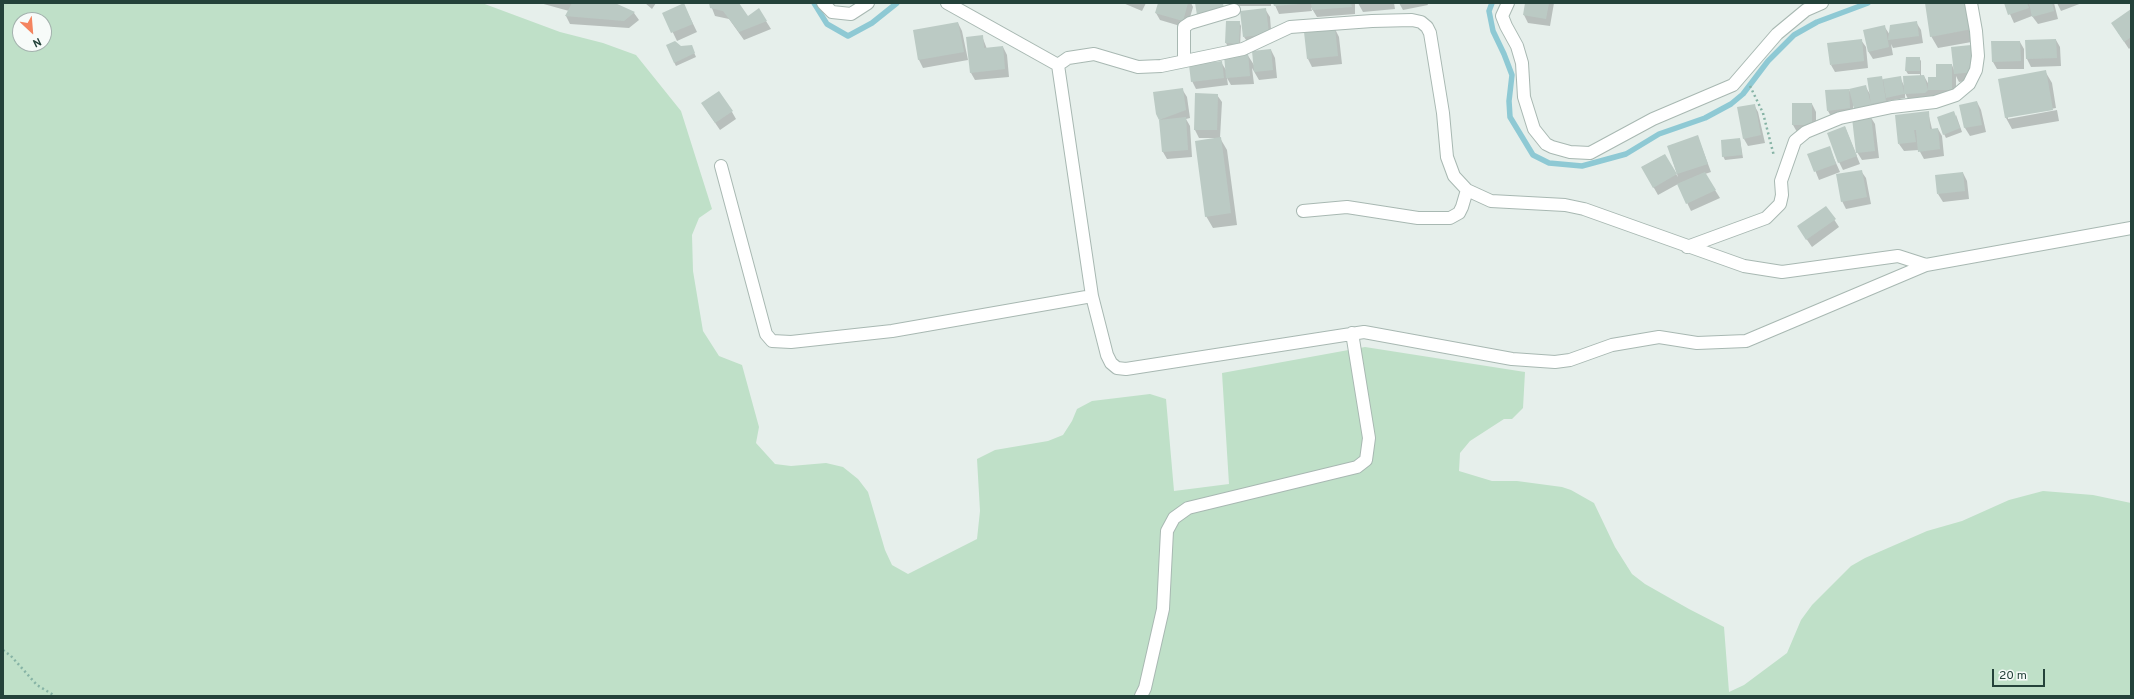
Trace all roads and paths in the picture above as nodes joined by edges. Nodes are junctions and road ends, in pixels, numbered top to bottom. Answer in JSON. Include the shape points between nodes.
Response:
{"nodes":[{"id":1,"x":823,"y":3,"type":"edge"},
{"id":2,"x":868,"y":3,"type":"edge"},
{"id":3,"x":947,"y":3,"type":"edge"},
{"id":4,"x":1508,"y":3,"type":"edge"},
{"id":5,"x":1822,"y":3,"type":"edge"},
{"id":6,"x":1971,"y":3,"type":"edge"},
{"id":7,"x":1234,"y":10,"type":"dead end"},
{"id":8,"x":1184,"y":61,"type":"junction"},
{"id":9,"x":1058,"y":65,"type":"junction"},
{"id":10,"x":1749,"y":83,"type":"dead end"},
{"id":11,"x":720,"y":166,"type":"dead end"},
{"id":12,"x":1780,"y":181,"type":"junction"},
{"id":13,"x":1467,"y":190,"type":"junction"},
{"id":14,"x":1303,"y":212,"type":"dead end"},
{"id":15,"x":2131,"y":228,"type":"edge"},
{"id":16,"x":1687,"y":247,"type":"junction"},
{"id":17,"x":1926,"y":265,"type":"junction"},
{"id":18,"x":1092,"y":296,"type":"junction"},
{"id":19,"x":1352,"y":333,"type":"junction"},
{"id":20,"x":3,"y":650,"type":"edge"},
{"id":21,"x":55,"y":696,"type":"edge"},
{"id":22,"x":1141,"y":696,"type":"edge"}],
"edges":[{"from":1,"to":2,"type":"street","via":[[832,12],[851,14]]},
{"from":3,"to":9,"type":"street"},
{"from":4,"to":5,"type":"street","via":[[1502,16],[1517,46],[1522,63],[1524,97],[1534,129],[1546,144],[1552,147],[1570,152],[1590,153],[1653,119],[1733,85],[1777,34],[1806,10]]},
{"from":6,"to":12,"type":"street","via":[[1978,56],[1976,70],[1969,84],[1956,95],[1935,102],[1892,106],[1840,118],[1806,132],[1795,141]]},
{"from":7,"to":8,"type":"street","via":[[1190,22],[1184,27]]},
{"from":8,"to":9,"type":"street","via":[[1138,67],[1094,54],[1068,58]]},
{"from":8,"to":13,"type":"street","via":[[1243,49],[1290,27],[1372,21],[1421,22],[1430,33],[1443,113],[1447,157],[1454,176]]},
{"from":9,"to":18,"type":"street"},
{"from":10,"to":12,"type":"path","via":[[1763,113]]},
{"from":11,"to":18,"type":"street","via":[[766,334],[772,341],[791,342],[892,331]]},
{"from":12,"to":16,"type":"street","via":[[1780,204],[1766,218]]},
{"from":13,"to":14,"type":"street","via":[[1459,213],[1450,218],[1418,218],[1347,207]]},
{"from":13,"to":16,"type":"street","via":[[1491,201],[1565,205],[1584,209]]},
{"from":15,"to":17,"type":"street"},
{"from":16,"to":17,"type":"street","via":[[1744,266],[1782,272],[1898,256]]},
{"from":17,"to":19,"type":"street","via":[[1746,341],[1697,343],[1659,337],[1612,345],[1570,360],[1555,362],[1512,359],[1364,332]]},
{"from":18,"to":19,"type":"street","via":[[1107,355],[1117,368],[1126,369]]},
{"from":19,"to":22,"type":"street","via":[[1369,438],[1366,460],[1357,467],[1188,508],[1174,518],[1167,531],[1163,609]]},
{"from":20,"to":21,"type":"path","via":[[37,685]]}]}
